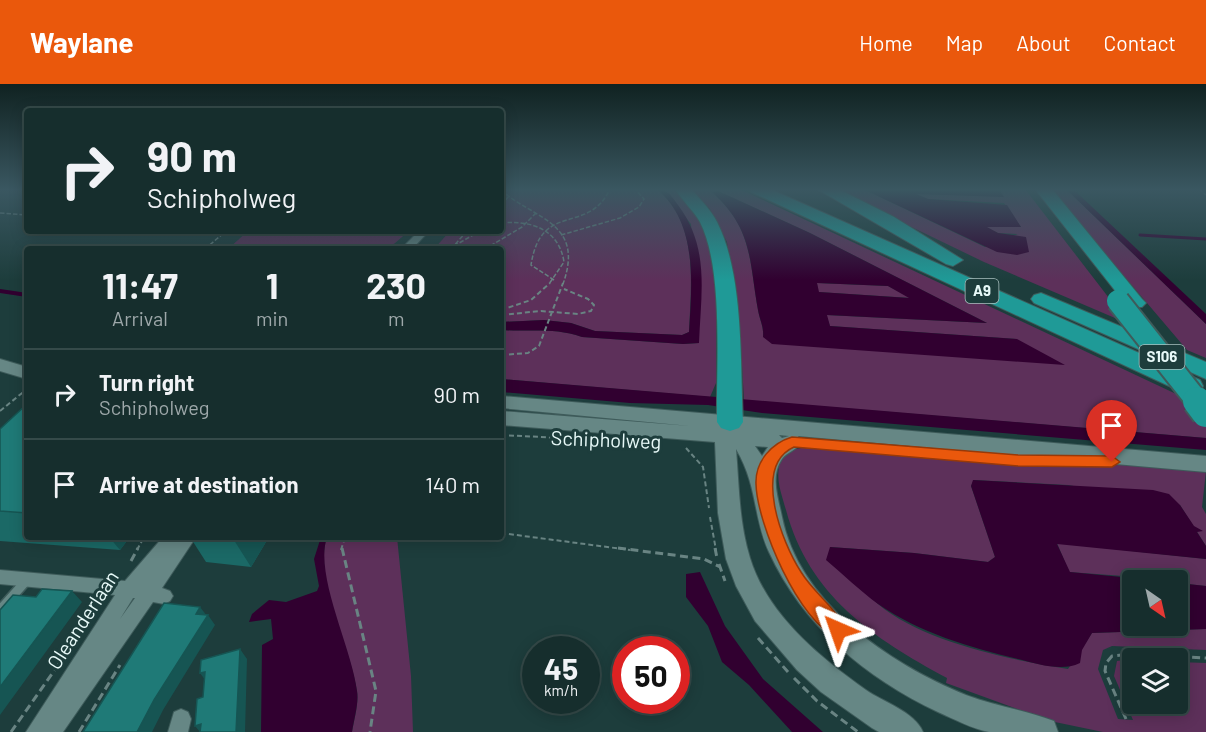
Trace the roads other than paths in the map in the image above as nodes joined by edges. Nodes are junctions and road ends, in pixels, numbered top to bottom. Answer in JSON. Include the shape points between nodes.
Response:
{"nodes":[{"id":1,"x":707,"y":219,"type":"edge"},
{"id":2,"x":824,"y":219,"type":"edge"},
{"id":3,"x":862,"y":219,"type":"edge"},
{"id":4,"x":885,"y":219,"type":"edge"},
{"id":5,"x":1055,"y":219,"type":"edge"},
{"id":6,"x":1065,"y":219,"type":"edge"},
{"id":7,"x":421,"y":234,"type":"edge"},
{"id":8,"x":409,"y":246,"type":"edge"},
{"id":9,"x":953,"y":260,"type":"junction"},
{"id":10,"x":1127,"y":302,"type":"junction"},
{"id":11,"x":0,"y":359,"type":"edge"},
{"id":12,"x":24,"y":360,"type":"edge"},
{"id":13,"x":0,"y":365,"type":"edge"},
{"id":14,"x":1206,"y":371,"type":"edge"},
{"id":15,"x":24,"y":373,"type":"edge"},
{"id":16,"x":1206,"y":391,"type":"edge"},
{"id":17,"x":504,"y":402,"type":"edge"},
{"id":18,"x":1206,"y":413,"type":"edge"},
{"id":19,"x":504,"y":418,"type":"edge"},
{"id":20,"x":731,"y":421,"type":"junction"},
{"id":21,"x":792,"y":442,"type":"junction"},
{"id":22,"x":1196,"y":463,"type":"edge"},
{"id":23,"x":763,"y":483,"type":"junction"},
{"id":24,"x":170,"y":540,"type":"edge"},
{"id":25,"x":186,"y":540,"type":"edge"},
{"id":26,"x":0,"y":577,"type":"edge"},
{"id":27,"x":27,"y":580,"type":"junction"},
{"id":28,"x":121,"y":588,"type":"junction"},
{"id":29,"x":158,"y":594,"type":"junction"},
{"id":30,"x":0,"y":610,"type":"edge"},
{"id":31,"x":36,"y":732,"type":"edge"},
{"id":32,"x":51,"y":732,"type":"edge"},
{"id":33,"x":908,"y":732,"type":"edge"},
{"id":34,"x":1043,"y":732,"type":"edge"}],
"edges":[{"from":1,"to":20,"type":"highway","via":[[720,253]]},
{"from":2,"to":16,"type":"highway","number":"A9"},
{"from":3,"to":9,"type":"highway","number":"A9"},
{"from":4,"to":9,"type":"highway","number":"A9"},
{"from":5,"to":10,"type":"highway","number":"S106"},
{"from":6,"to":10,"type":"highway","number":"S106"},
{"from":7,"to":8,"type":"street"},
{"from":9,"to":14,"type":"highway","number":"A9"},
{"from":10,"to":16,"type":"highway","number":"S106"},
{"from":10,"to":18,"type":"highway","number":"S106","bridge":true},
{"from":11,"to":12,"type":"main road"},
{"from":13,"to":15,"type":"main road"},
{"from":17,"to":20,"type":"main road","name":"Schipholweg"},
{"from":19,"to":20,"type":"main road","name":"Schipholweg"},
{"from":20,"to":21,"type":"main road","name":"Schipholweg"},
{"from":20,"to":22,"type":"main road","name":"Schipholweg"},
{"from":20,"to":23,"type":"main road"},
{"from":20,"to":33,"type":"main road","via":[[728,496],[735,544],[738,561],[760,602],[792,645],[818,671],[864,707]]},
{"from":21,"to":22,"type":"main road","name":"Schipholweg","via":[[1018,460]]},
{"from":21,"to":23,"type":"main road","via":[[773,454]]},
{"from":23,"to":34,"type":"main road","via":[[786,563],[813,603],[850,641],[945,701]]},
{"from":24,"to":28,"type":"street","name":"Oleanderlaan"},
{"from":25,"to":29,"type":"street","name":"Oleanderlaan"},
{"from":26,"to":27,"type":"street"},
{"from":27,"to":28,"type":"street"},
{"from":27,"to":30,"type":"lane"},
{"from":28,"to":29,"type":"street"},
{"from":28,"to":31,"type":"street","name":"Oleanderlaan"},
{"from":29,"to":32,"type":"street","name":"Oleanderlaan","via":[[111,644]]}]}
